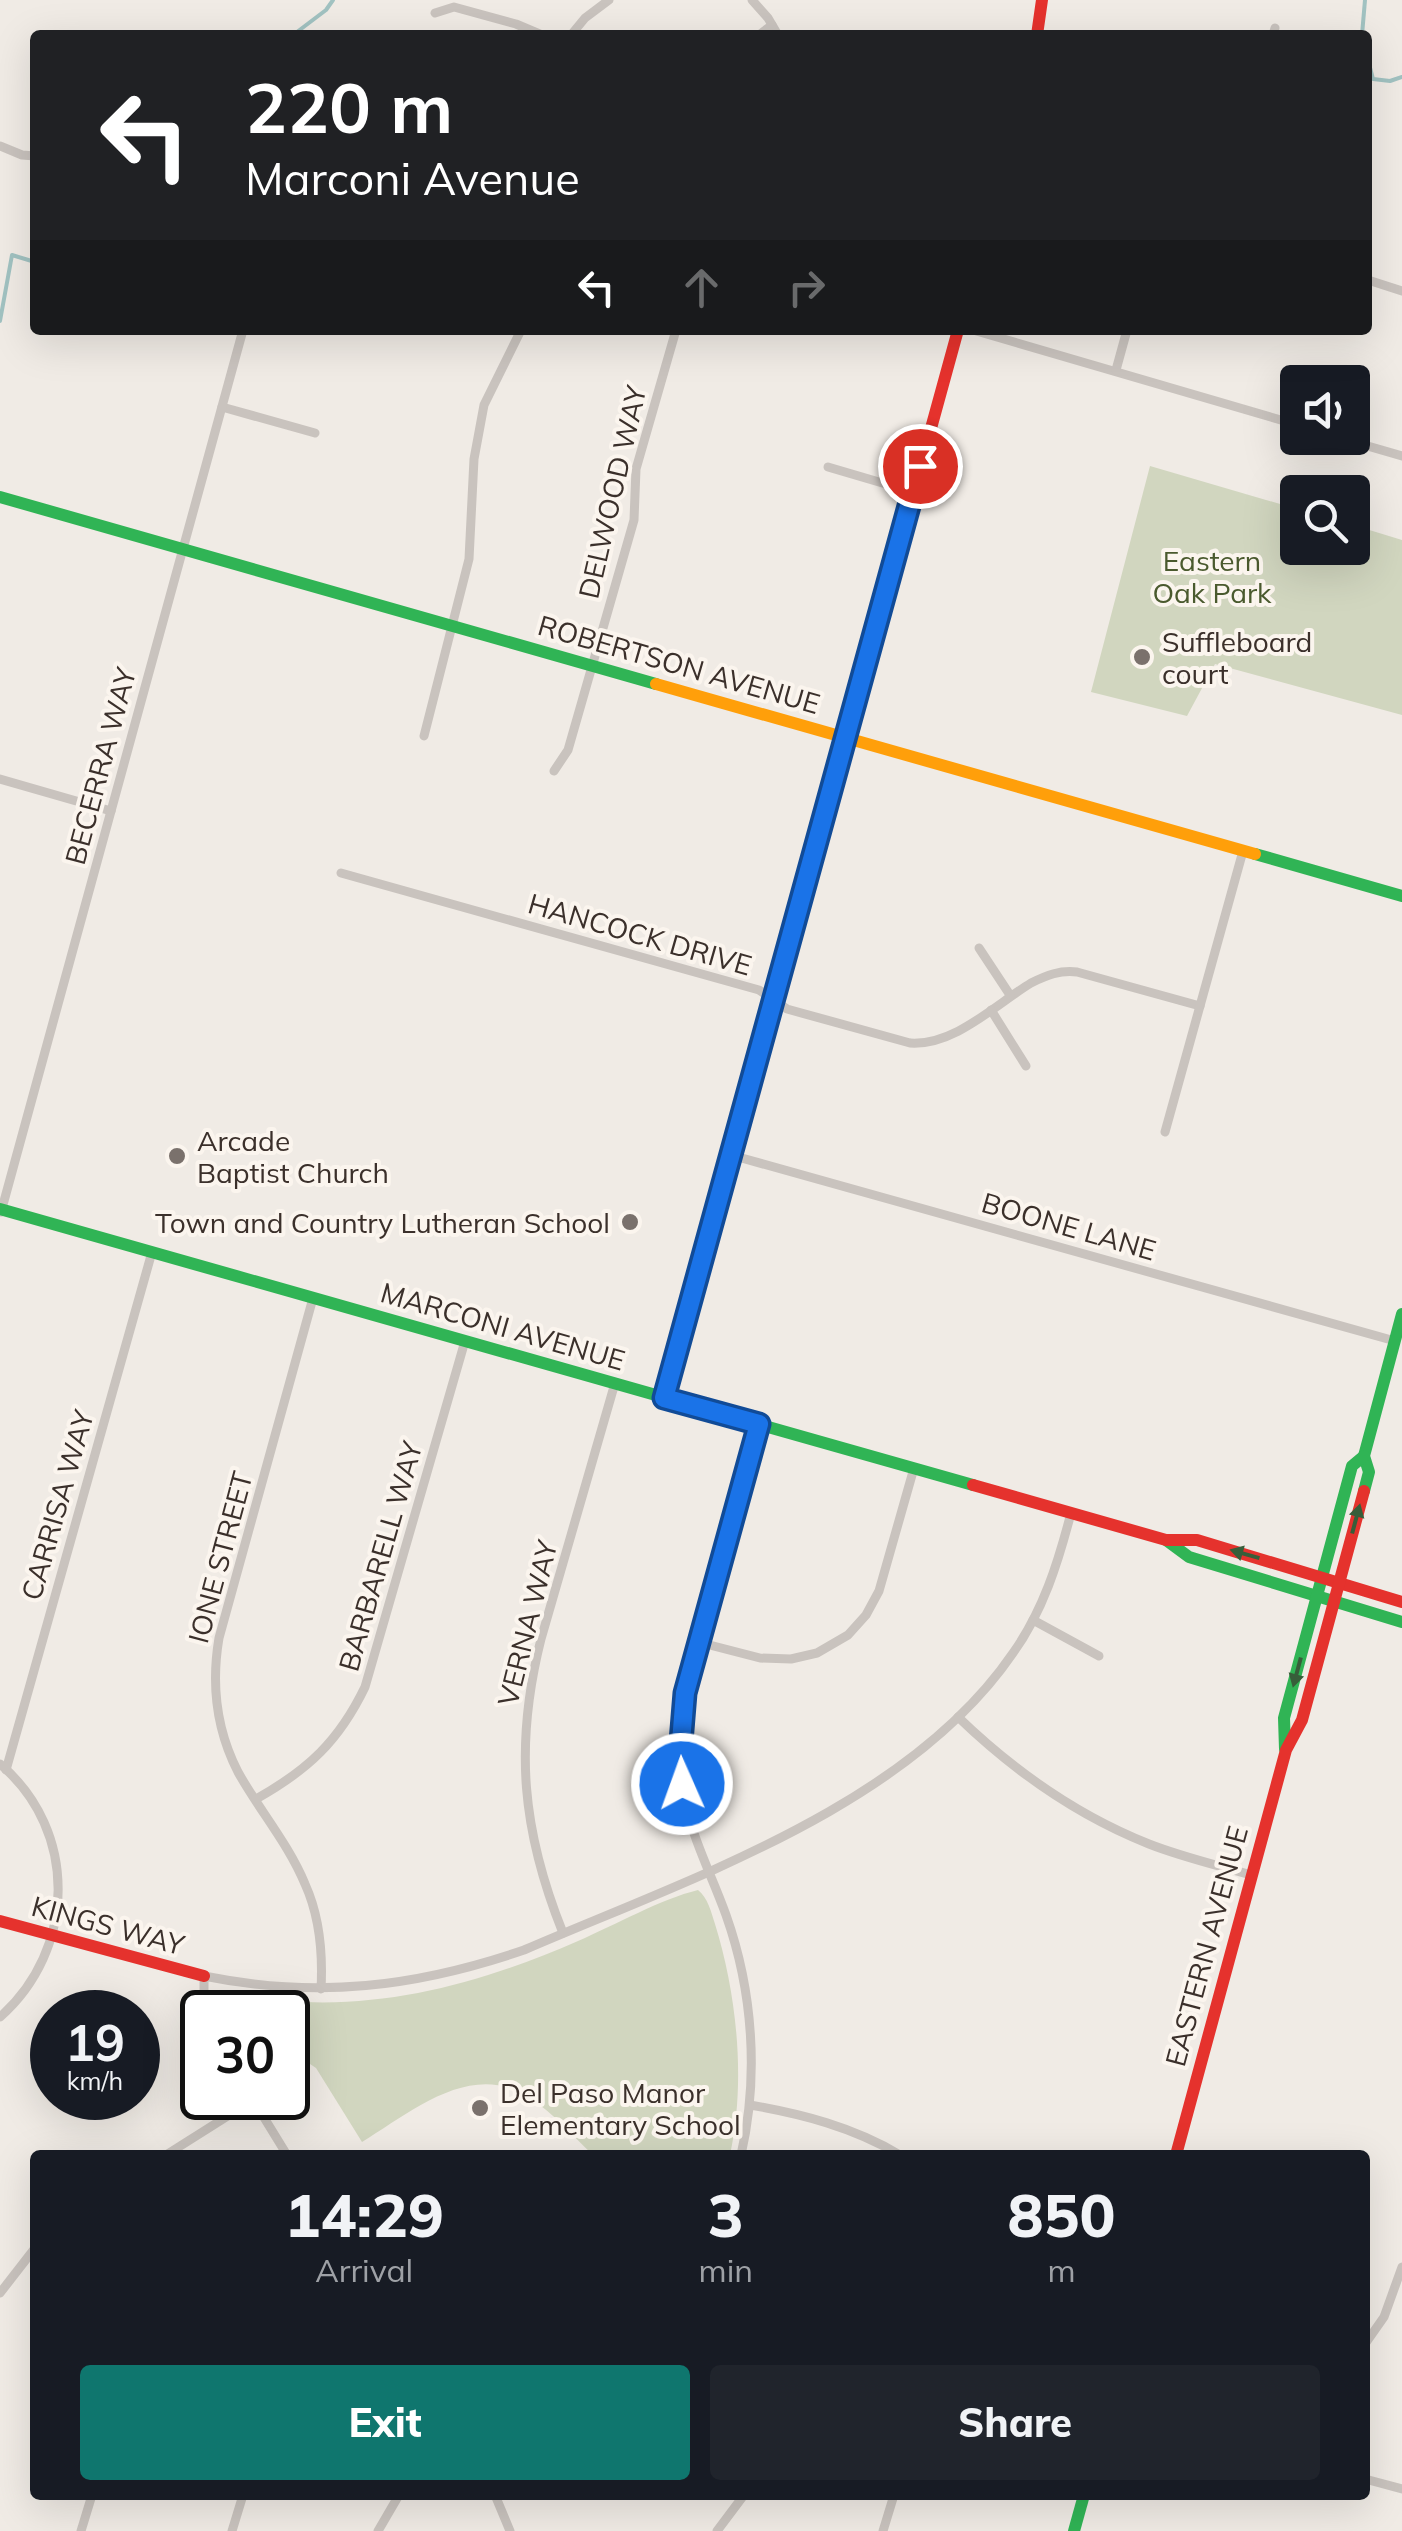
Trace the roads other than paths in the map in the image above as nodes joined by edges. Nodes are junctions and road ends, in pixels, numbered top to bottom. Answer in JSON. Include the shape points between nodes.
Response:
{"nodes":[{"id":1,"x":608,"y":0,"type":"edge"},
{"id":2,"x":752,"y":0,"type":"edge"},
{"id":3,"x":1042,"y":0,"type":"edge"},
{"id":4,"x":435,"y":13,"type":"dead end"},
{"id":5,"x":529,"y":30,"type":"edge"},
{"id":6,"x":576,"y":30,"type":"edge"},
{"id":7,"x":775,"y":30,"type":"edge"},
{"id":8,"x":1038,"y":30,"type":"edge"},
{"id":9,"x":0,"y":146,"type":"edge"},
{"id":10,"x":30,"y":156,"type":"edge"},
{"id":11,"x":1372,"y":281,"type":"edge"},
{"id":12,"x":1402,"y":291,"type":"edge"},
{"id":13,"x":242,"y":335,"type":"edge"},
{"id":14,"x":518,"y":335,"type":"edge"},
{"id":15,"x":675,"y":335,"type":"edge"},
{"id":16,"x":957,"y":335,"type":"edge"},
{"id":17,"x":992,"y":335,"type":"edge"},
{"id":18,"x":1126,"y":335,"type":"edge"},
{"id":19,"x":1116,"y":370,"type":"junction"},
{"id":20,"x":222,"y":407,"type":"junction"},
{"id":21,"x":1280,"y":419,"type":"edge"},
{"id":22,"x":315,"y":433,"type":"dead end"},
{"id":23,"x":1370,"y":447,"type":"edge"},
{"id":24,"x":1402,"y":456,"type":"edge"},
{"id":25,"x":828,"y":467,"type":"dead end"},
{"id":26,"x":913,"y":492,"type":"junction"},
{"id":27,"x":0,"y":497,"type":"edge"},
{"id":28,"x":183,"y":549,"type":"junction"},
{"id":29,"x":454,"y":626,"type":"junction"},
{"id":30,"x":591,"y":665,"type":"junction"},
{"id":31,"x":424,"y":736,"type":"dead end"},
{"id":32,"x":846,"y":738,"type":"junction"},
{"id":33,"x":554,"y":771,"type":"dead end"},
{"id":34,"x":0,"y":779,"type":"edge"},
{"id":35,"x":111,"y":811,"type":"junction"},
{"id":36,"x":1243,"y":851,"type":"junction"},
{"id":37,"x":341,"y":873,"type":"dead end"},
{"id":38,"x":1402,"y":896,"type":"edge"},
{"id":39,"x":979,"y":948,"type":"dead end"},
{"id":40,"x":1010,"y":996,"type":"junction"},
{"id":41,"x":774,"y":1000,"type":"junction"},
{"id":42,"x":1200,"y":1006,"type":"junction"},
{"id":43,"x":991,"y":1010,"type":"junction"},
{"id":44,"x":1026,"y":1066,"type":"dead end"},
{"id":45,"x":1165,"y":1132,"type":"dead end"},
{"id":46,"x":731,"y":1155,"type":"junction"},
{"id":47,"x":0,"y":1211,"type":"edge"},
{"id":48,"x":152,"y":1252,"type":"junction"},
{"id":49,"x":313,"y":1298,"type":"junction"},
{"id":50,"x":1402,"y":1314,"type":"edge"},
{"id":51,"x":465,"y":1341,"type":"junction"},
{"id":52,"x":1395,"y":1341,"type":"junction"},
{"id":53,"x":615,"y":1384,"type":"junction"},
{"id":54,"x":664,"y":1398,"type":"junction"},
{"id":55,"x":759,"y":1424,"type":"junction"},
{"id":56,"x":1364,"y":1456,"type":"junction"},
{"id":57,"x":914,"y":1468,"type":"junction"},
{"id":58,"x":1071,"y":1513,"type":"junction"},
{"id":59,"x":1166,"y":1540,"type":"junction"},
{"id":60,"x":1322,"y":1578,"type":"junction"},
{"id":61,"x":1339,"y":1583,"type":"junction"},
{"id":62,"x":1317,"y":1596,"type":"junction"},
{"id":63,"x":1334,"y":1601,"type":"junction"},
{"id":64,"x":1402,"y":1602,"type":"edge"},
{"id":65,"x":1033,"y":1620,"type":"junction"},
{"id":66,"x":1402,"y":1622,"type":"edge"},
{"id":67,"x":698,"y":1642,"type":"junction"},
{"id":68,"x":1099,"y":1656,"type":"dead end"},
{"id":69,"x":958,"y":1717,"type":"junction"},
{"id":70,"x":1286,"y":1750,"type":"junction"},
{"id":71,"x":3,"y":1767,"type":"edge"},
{"id":72,"x":256,"y":1799,"type":"junction"},
{"id":73,"x":708,"y":1872,"type":"junction"},
{"id":74,"x":1252,"y":1875,"type":"junction"},
{"id":75,"x":0,"y":1921,"type":"edge"},
{"id":76,"x":563,"y":1933,"type":"junction"},
{"id":77,"x":50,"y":1935,"type":"junction"},
{"id":78,"x":204,"y":1976,"type":"junction"},
{"id":79,"x":321,"y":1989,"type":"junction"},
{"id":80,"x":204,"y":1990,"type":"edge"},
{"id":81,"x":0,"y":2017,"type":"edge"},
{"id":82,"x":750,"y":2105,"type":"junction"},
{"id":83,"x":220,"y":2120,"type":"edge"},
{"id":84,"x":265,"y":2120,"type":"edge"},
{"id":85,"x":174,"y":2150,"type":"edge"},
{"id":86,"x":283,"y":2150,"type":"edge"},
{"id":87,"x":742,"y":2150,"type":"edge"},
{"id":88,"x":889,"y":2150,"type":"edge"},
{"id":89,"x":1177,"y":2150,"type":"edge"},
{"id":90,"x":30,"y":2254,"type":"edge"},
{"id":91,"x":1402,"y":2267,"type":"edge"},
{"id":92,"x":0,"y":2293,"type":"edge"},
{"id":93,"x":1370,"y":2337,"type":"edge"},
{"id":94,"x":1370,"y":2479,"type":"edge"},
{"id":95,"x":1402,"y":2489,"type":"edge"},
{"id":96,"x":90,"y":2500,"type":"edge"},
{"id":97,"x":241,"y":2500,"type":"edge"},
{"id":98,"x":396,"y":2500,"type":"edge"},
{"id":99,"x":497,"y":2500,"type":"edge"},
{"id":100,"x":740,"y":2500,"type":"edge"},
{"id":101,"x":892,"y":2500,"type":"edge"},
{"id":102,"x":1083,"y":2500,"type":"edge"},
{"id":103,"x":81,"y":2531,"type":"edge"},
{"id":104,"x":232,"y":2531,"type":"edge"},
{"id":105,"x":378,"y":2531,"type":"edge"},
{"id":106,"x":510,"y":2531,"type":"edge"},
{"id":107,"x":717,"y":2531,"type":"edge"},
{"id":108,"x":883,"y":2531,"type":"edge"},
{"id":109,"x":1074,"y":2531,"type":"edge"}],
"edges":[{"from":1,"to":6,"type":"street"},
{"from":2,"to":7,"type":"street"},
{"from":3,"to":8,"type":"main road"},
{"from":4,"to":5,"type":"street","via":[[454,6]]},
{"from":9,"to":10,"type":"street"},
{"from":11,"to":12,"type":"street"},
{"from":13,"to":20,"type":"street","name":"BECERRA WAY"},
{"from":14,"to":29,"type":"street","via":[[480,420],[469,559]]},
{"from":15,"to":30,"type":"street","name":"DELWOOD WAY","via":[[636,469],[634,520]]},
{"from":16,"to":26,"type":"main road"},
{"from":17,"to":19,"type":"street"},
{"from":18,"to":19,"type":"street"},
{"from":19,"to":21,"type":"street"},
{"from":20,"to":22,"type":"street"},
{"from":20,"to":28,"type":"street","name":"BECERRA WAY"},
{"from":23,"to":24,"type":"street"},
{"from":25,"to":26,"type":"street"},
{"from":26,"to":32,"type":"main road"},
{"from":27,"to":28,"type":"main road","name":"ROBERTSON AVENUE"},
{"from":28,"to":29,"type":"main road","name":"ROBERTSON AVENUE"},
{"from":28,"to":35,"type":"street","name":"BECERRA WAY"},
{"from":29,"to":30,"type":"main road","name":"ROBERTSON AVENUE"},
{"from":29,"to":31,"type":"street"},
{"from":30,"to":32,"type":"main road","name":"ROBERTSON AVENUE"},
{"from":30,"to":33,"type":"street","name":"DELWOOD WAY","via":[[568,750]]},
{"from":32,"to":36,"type":"main road","name":"ROBERTSON AVENUE"},
{"from":32,"to":41,"type":"main road"},
{"from":34,"to":35,"type":"street"},
{"from":35,"to":47,"type":"street","name":"BECERRA WAY"},
{"from":36,"to":38,"type":"main road","name":"ROBERTSON AVENUE"},
{"from":36,"to":42,"type":"street"},
{"from":37,"to":41,"type":"street","name":"HANCOCK DRIVE","via":[[759,990]]},
{"from":39,"to":40,"type":"street"},
{"from":40,"to":42,"type":"street","name":"HANCOCK DRIVE","via":[[1046,976],[1070,972]]},
{"from":40,"to":43,"type":"street","name":"HANCOCK DRIVE"},
{"from":41,"to":43,"type":"street","name":"HANCOCK DRIVE","via":[[917,1044],[948,1037]]},
{"from":41,"to":46,"type":"main road"},
{"from":42,"to":45,"type":"street"},
{"from":43,"to":44,"type":"street"},
{"from":46,"to":52,"type":"street","name":"BOONE LANE"},
{"from":46,"to":54,"type":"main road"},
{"from":47,"to":48,"type":"main road","name":"MARCONI AVENUE"},
{"from":48,"to":49,"type":"main road","name":"MARCONI AVENUE"},
{"from":48,"to":71,"type":"street","name":"CARRISA WAY"},
{"from":49,"to":51,"type":"main road","name":"MARCONI AVENUE"},
{"from":49,"to":72,"type":"street","name":"IONE STREET","via":[[216,1658],[222,1732]]},
{"from":50,"to":52,"type":"main road","name":"EASTERN AVENUE"},
{"from":51,"to":53,"type":"main road","name":"MARCONI AVENUE"},
{"from":51,"to":72,"type":"street","name":"BARBARELL WAY","via":[[365,1687],[317,1758]]},
{"from":52,"to":56,"type":"main road","name":"EASTERN AVENUE"},
{"from":53,"to":54,"type":"main road","name":"MARCONI AVENUE"},
{"from":53,"to":76,"type":"street","name":"VERNA WAY","via":[[542,1639],[526,1727],[533,1840]]},
{"from":54,"to":55,"type":"main road","name":"MARCONI AVENUE"},
{"from":55,"to":57,"type":"main road","name":"MARCONI AVENUE"},
{"from":55,"to":67,"type":"street"},
{"from":56,"to":60,"type":"main road","name":"EASTERN AVENUE","via":[[1352,1466]]},
{"from":61,"to":56,"type":"main road","name":"EASTERN AVENUE","one_way":true,"via":[[1369,1472]]},
{"from":57,"to":58,"type":"main road","name":"MARCONI AVENUE"},
{"from":57,"to":67,"type":"street","via":[[879,1592],[848,1635],[791,1659]]},
{"from":58,"to":59,"type":"main road","name":"MARCONI AVENUE"},
{"from":58,"to":65,"type":"street"},
{"from":60,"to":59,"type":"main road","name":"MARCONI AVENUE","one_way":true,"via":[[1197,1540]]},
{"from":59,"to":62,"type":"main road","name":"MARCONI AVENUE","via":[[1189,1557]]},
{"from":60,"to":61,"type":"main road","name":"MARCONI AVENUE"},
{"from":60,"to":62,"type":"main road","name":"EASTERN AVENUE"},
{"from":61,"to":63,"type":"main road","name":"EASTERN AVENUE"},
{"from":61,"to":64,"type":"main road","name":"MARCONI AVENUE"},
{"from":62,"to":63,"type":"main road","name":"MARCONI AVENUE"},
{"from":62,"to":70,"type":"main road","name":"EASTERN AVENUE","one_way":true,"via":[[1284,1718]]},
{"from":63,"to":66,"type":"main road","name":"MARCONI AVENUE"},
{"from":63,"to":70,"type":"main road","name":"EASTERN AVENUE","via":[[1302,1720]]},
{"from":65,"to":68,"type":"street"},
{"from":65,"to":69,"type":"street","via":[[1001,1670]]},
{"from":67,"to":73,"type":"street","via":[[680,1754],[688,1814]]},
{"from":69,"to":73,"type":"street","via":[[844,1802]]},
{"from":69,"to":74,"type":"street","via":[[1015,1768],[1079,1810],[1152,1845]]},
{"from":70,"to":74,"type":"main road","name":"EASTERN AVENUE"},
{"from":71,"to":77,"type":"street","via":[[40,1812],[51,1837],[60,1886]]},
{"from":72,"to":79,"type":"street","name":"IONE STREET","via":[[312,1902]]},
{"from":73,"to":76,"type":"street"},
{"from":73,"to":82,"type":"street","via":[[744,1983]]},
{"from":74,"to":89,"type":"main road","name":"EASTERN AVENUE"},
{"from":75,"to":77,"type":"main road","name":"KINGS WAY"},
{"from":76,"to":79,"type":"street","via":[[459,1971]]},
{"from":77,"to":78,"type":"main road","name":"KINGS WAY"},
{"from":77,"to":81,"type":"street","via":[[34,1976]]},
{"from":78,"to":79,"type":"street"},
{"from":78,"to":80,"type":"street"},
{"from":82,"to":87,"type":"street"},
{"from":82,"to":88,"type":"street","via":[[841,2127]]},
{"from":83,"to":85,"type":"street"},
{"from":84,"to":86,"type":"street"},
{"from":90,"to":92,"type":"street"},
{"from":91,"to":93,"type":"street"},
{"from":94,"to":95,"type":"street"},
{"from":96,"to":103,"type":"street"},
{"from":97,"to":104,"type":"street"},
{"from":98,"to":105,"type":"street"},
{"from":99,"to":106,"type":"street"},
{"from":100,"to":107,"type":"street"},
{"from":101,"to":108,"type":"street"},
{"from":102,"to":109,"type":"main road"}]}
